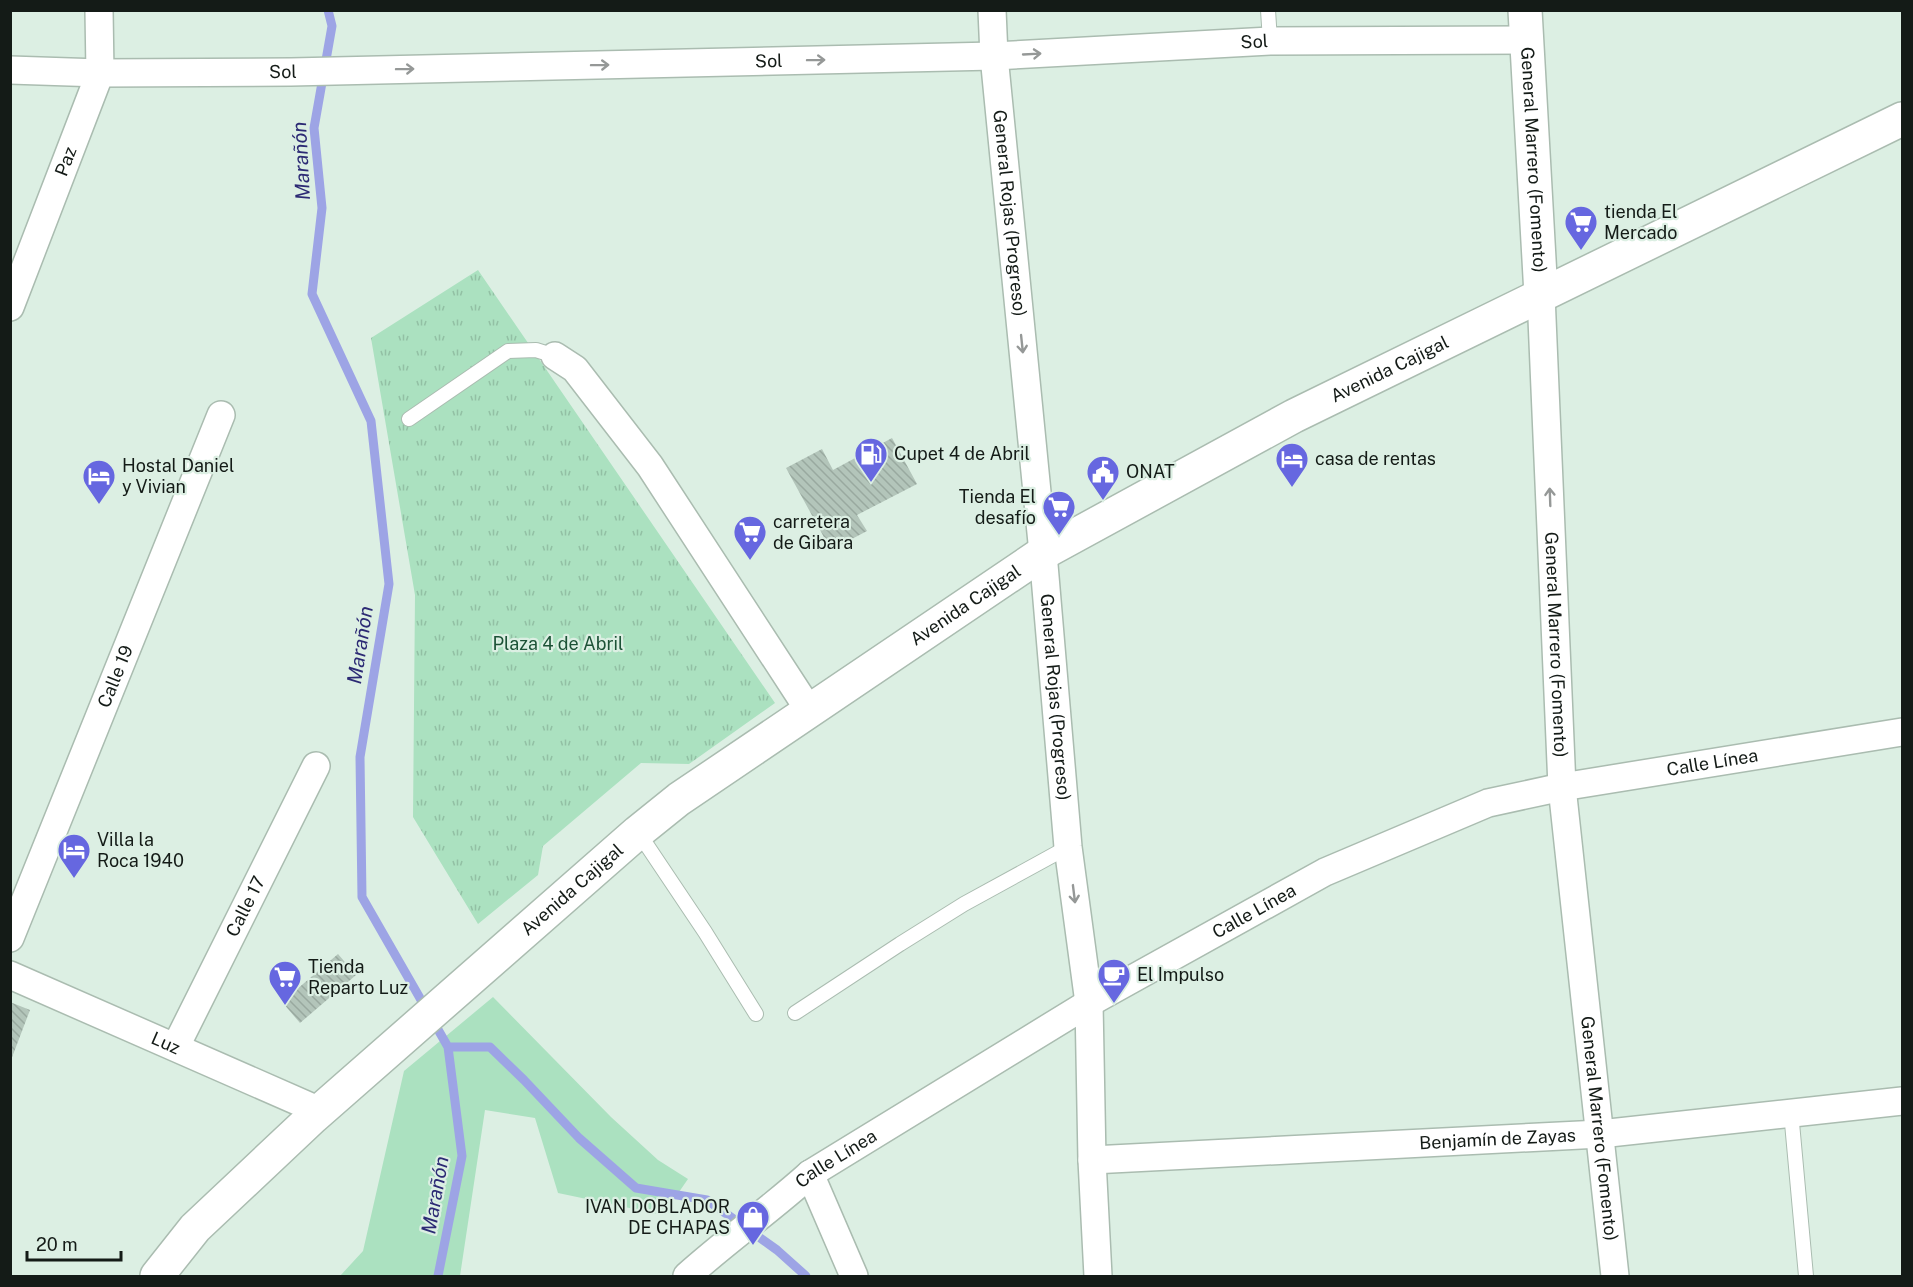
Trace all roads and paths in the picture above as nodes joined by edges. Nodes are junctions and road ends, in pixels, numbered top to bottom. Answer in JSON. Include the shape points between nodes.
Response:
{"nodes":[{"id":1,"x":99,"y":10,"type":"edge"},
{"id":2,"x":992,"y":10,"type":"edge"},
{"id":3,"x":1268,"y":10,"type":"edge"},
{"id":4,"x":1525,"y":25,"type":"edge"},
{"id":5,"x":1270,"y":41,"type":"junction"},
{"id":6,"x":994,"y":56,"type":"junction"},
{"id":7,"x":10,"y":70,"type":"edge"},
{"id":8,"x":100,"y":73,"type":"junction"},
{"id":9,"x":1902,"y":119,"type":"edge"},
{"id":10,"x":1541,"y":295,"type":"junction"},
{"id":11,"x":10,"y":307,"type":"edge"},
{"id":12,"x":555,"y":356,"type":"joint"},
{"id":13,"x":221,"y":415,"type":"dead end"},
{"id":14,"x":409,"y":419,"type":"dead end"},
{"id":15,"x":1043,"y":553,"type":"junction"},
{"id":16,"x":809,"y":710,"type":"junction"},
{"id":17,"x":1902,"y":732,"type":"edge"},
{"id":18,"x":316,"y":766,"type":"dead end"},
{"id":19,"x":1562,"y":787,"type":"junction"},
{"id":20,"x":638,"y":832,"type":"junction"},
{"id":21,"x":1068,"y":847,"type":"junction"},
{"id":22,"x":10,"y":938,"type":"edge"},
{"id":23,"x":10,"y":975,"type":"edge"},
{"id":24,"x":1089,"y":1003,"type":"junction"},
{"id":25,"x":795,"y":1013,"type":"dead end"},
{"id":26,"x":756,"y":1014,"type":"dead end"},
{"id":27,"x":176,"y":1046,"type":"junction"},
{"id":28,"x":1902,"y":1101,"type":"edge"},
{"id":29,"x":320,"y":1111,"type":"junction"},
{"id":30,"x":1791,"y":1112,"type":"junction"},
{"id":31,"x":1600,"y":1134,"type":"junction"},
{"id":32,"x":1092,"y":1160,"type":"junction"},
{"id":33,"x":810,"y":1174,"type":"junction"},
{"id":34,"x":157,"y":1276,"type":"edge"},
{"id":35,"x":687,"y":1276,"type":"edge"},
{"id":36,"x":854,"y":1276,"type":"edge"},
{"id":37,"x":1098,"y":1276,"type":"edge"},
{"id":38,"x":1615,"y":1276,"type":"edge"},
{"id":39,"x":1806,"y":1276,"type":"edge"}],
"edges":[{"from":1,"to":8,"type":"street","name":"Paz"},
{"from":2,"to":6,"type":"street","name":"General Rojas (Progreso)"},
{"from":3,"to":5,"type":"lane"},
{"from":4,"to":5,"type":"street","name":"Sol"},
{"from":4,"to":10,"type":"main road","name":"General Marrero (Fomento)"},
{"from":6,"to":5,"type":"street","name":"Sol","one_way":true},
{"from":8,"to":6,"type":"street","name":"Sol","one_way":true},
{"from":6,"to":15,"type":"street","name":"General Rojas (Progreso)","one_way":true},
{"from":7,"to":8,"type":"street","name":"Sol"},
{"from":8,"to":11,"type":"street","name":"Paz"},
{"from":9,"to":10,"type":"main road","name":"Avenida Cajigal"},
{"from":10,"to":15,"type":"main road","name":"Avenida Cajigal","via":[[1294,416]]},
{"from":19,"to":10,"type":"street","name":"General Marrero (Fomento)","one_way":true},
{"from":12,"to":14,"type":"lane","via":[[536,350],[508,351]]},
{"from":12,"to":16,"type":"street","via":[[575,369],[650,466]]},
{"from":13,"to":22,"type":"street","name":"Calle 19"},
{"from":15,"to":16,"type":"main road","name":"Avenida Cajigal"},
{"from":15,"to":21,"type":"street","name":"General Rojas (Progreso)"},
{"from":16,"to":20,"type":"main road","name":"Avenida Cajigal","via":[[679,799]]},
{"from":17,"to":19,"type":"street","name":"Calle Línea"},
{"from":18,"to":27,"type":"street","name":"Calle 17"},
{"from":19,"to":24,"type":"street","name":"Calle Línea","via":[[1488,803],[1325,872]]},
{"from":19,"to":31,"type":"street","name":"General Marrero (Fomento)"},
{"from":20,"to":26,"type":"lane"},
{"from":20,"to":29,"type":"main road","name":"Avenida Cajigal"},
{"from":21,"to":24,"type":"street","name":"General Rojas (Progreso)","one_way":true},
{"from":21,"to":25,"type":"lane","via":[[955,909]]},
{"from":23,"to":27,"type":"street","name":"Luz"},
{"from":24,"to":32,"type":"street","name":"General Rojas (Progreso)"},
{"from":24,"to":33,"type":"street","name":"Calle Línea"},
{"from":27,"to":29,"type":"street","name":"Luz"},
{"from":28,"to":30,"type":"street","name":"Benjamín de Zayas"},
{"from":29,"to":34,"type":"main road","name":"Avenida Cajigal","via":[[195,1228]]},
{"from":30,"to":31,"type":"street","name":"Benjamín de Zayas"},
{"from":30,"to":39,"type":"lane"},
{"from":31,"to":32,"type":"street","name":"Benjamín de Zayas"},
{"from":31,"to":38,"type":"street","name":"General Marrero (Fomento)"},
{"from":32,"to":37,"type":"street","name":"General Rojas (Progreso)"},
{"from":33,"to":35,"type":"street","name":"Calle Línea"},
{"from":33,"to":36,"type":"street"}]}
